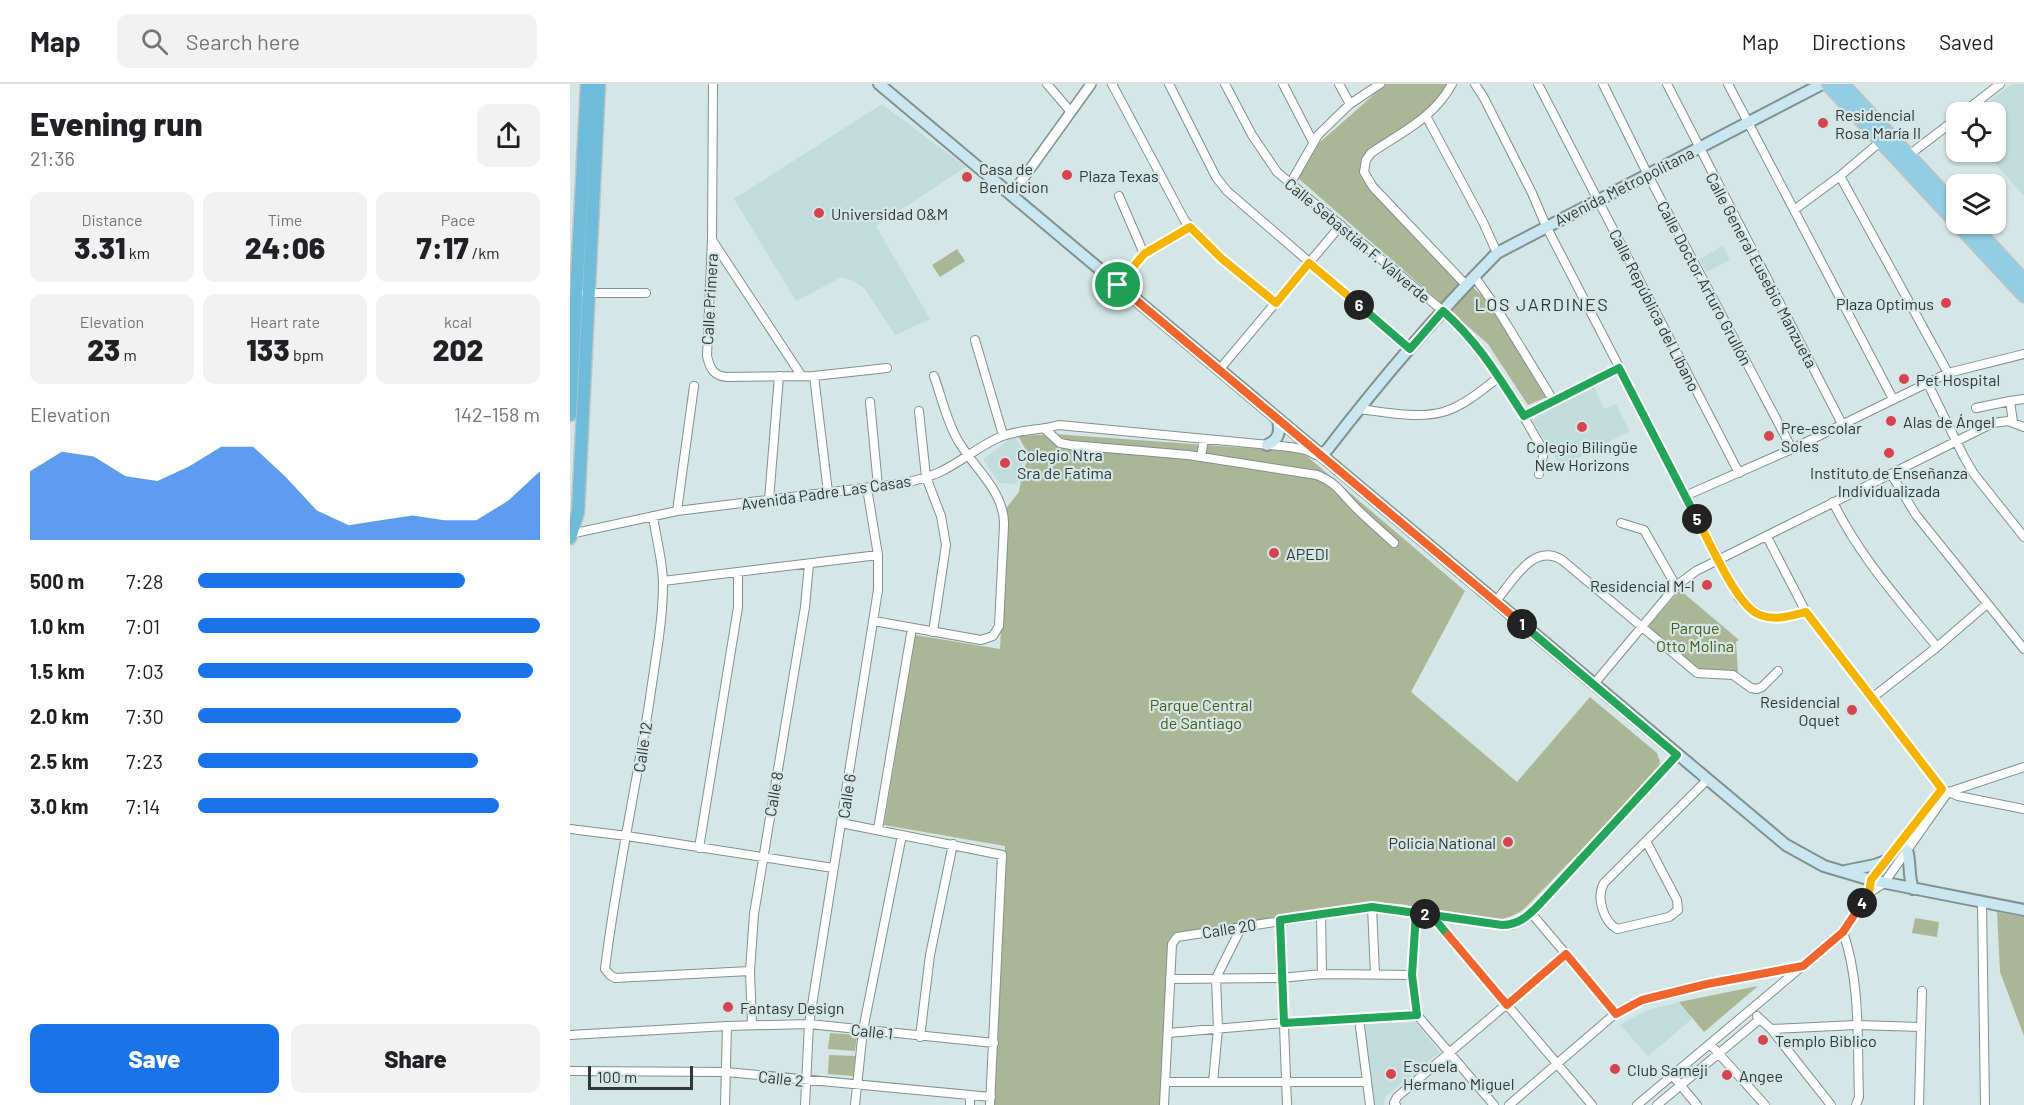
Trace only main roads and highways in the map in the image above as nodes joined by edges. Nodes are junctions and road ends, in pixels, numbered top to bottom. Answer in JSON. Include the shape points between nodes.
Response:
{"nodes":[{"id":1,"x":587,"y":84,"type":"edge"},
{"id":2,"x":599,"y":84,"type":"edge"},
{"id":3,"x":879,"y":84,"type":"edge"},
{"id":4,"x":1822,"y":84,"type":"edge"},
{"id":5,"x":1827,"y":84,"type":"edge"},
{"id":6,"x":1843,"y":84,"type":"edge"},
{"id":7,"x":1946,"y":195,"type":"edge"},
{"id":8,"x":1946,"y":212,"type":"edge"},
{"id":9,"x":1966,"y":234,"type":"edge"},
{"id":10,"x":1981,"y":234,"type":"edge"},
{"id":11,"x":2024,"y":279,"type":"edge"},
{"id":12,"x":2024,"y":296,"type":"edge"},
{"id":13,"x":570,"y":415,"type":"edge"},
{"id":14,"x":1278,"y":419,"type":"junction"},
{"id":15,"x":1267,"y":445,"type":"road end"},
{"id":16,"x":1321,"y":454,"type":"junction"},
{"id":17,"x":571,"y":535,"type":"edge"},
{"id":18,"x":1907,"y":850,"type":"road end"},
{"id":19,"x":1888,"y":860,"type":"road end"},
{"id":20,"x":1843,"y":872,"type":"junction"},
{"id":21,"x":1913,"y":889,"type":"junction"},
{"id":22,"x":2024,"y":910,"type":"edge"}],
"edges":[{"from":1,"to":13,"type":"highway"},
{"from":2,"to":17,"type":"highway","via":[[578,512]]},
{"from":3,"to":14,"type":"main road"},
{"from":4,"to":16,"type":"main road","name":"Avenida Metropolitana","via":[[1497,253]]},
{"from":5,"to":8,"type":"main road"},
{"from":6,"to":7,"type":"main road"},
{"from":9,"to":12,"type":"main road"},
{"from":10,"to":11,"type":"main road"},
{"from":14,"to":15,"type":"main road","via":[[1280,433]]},
{"from":14,"to":16,"type":"main road"},
{"from":16,"to":20,"type":"main road","via":[[1786,845]]},
{"from":18,"to":21,"type":"main road"},
{"from":19,"to":20,"type":"main road"},
{"from":20,"to":21,"type":"main road"},
{"from":21,"to":22,"type":"main road"}]}
